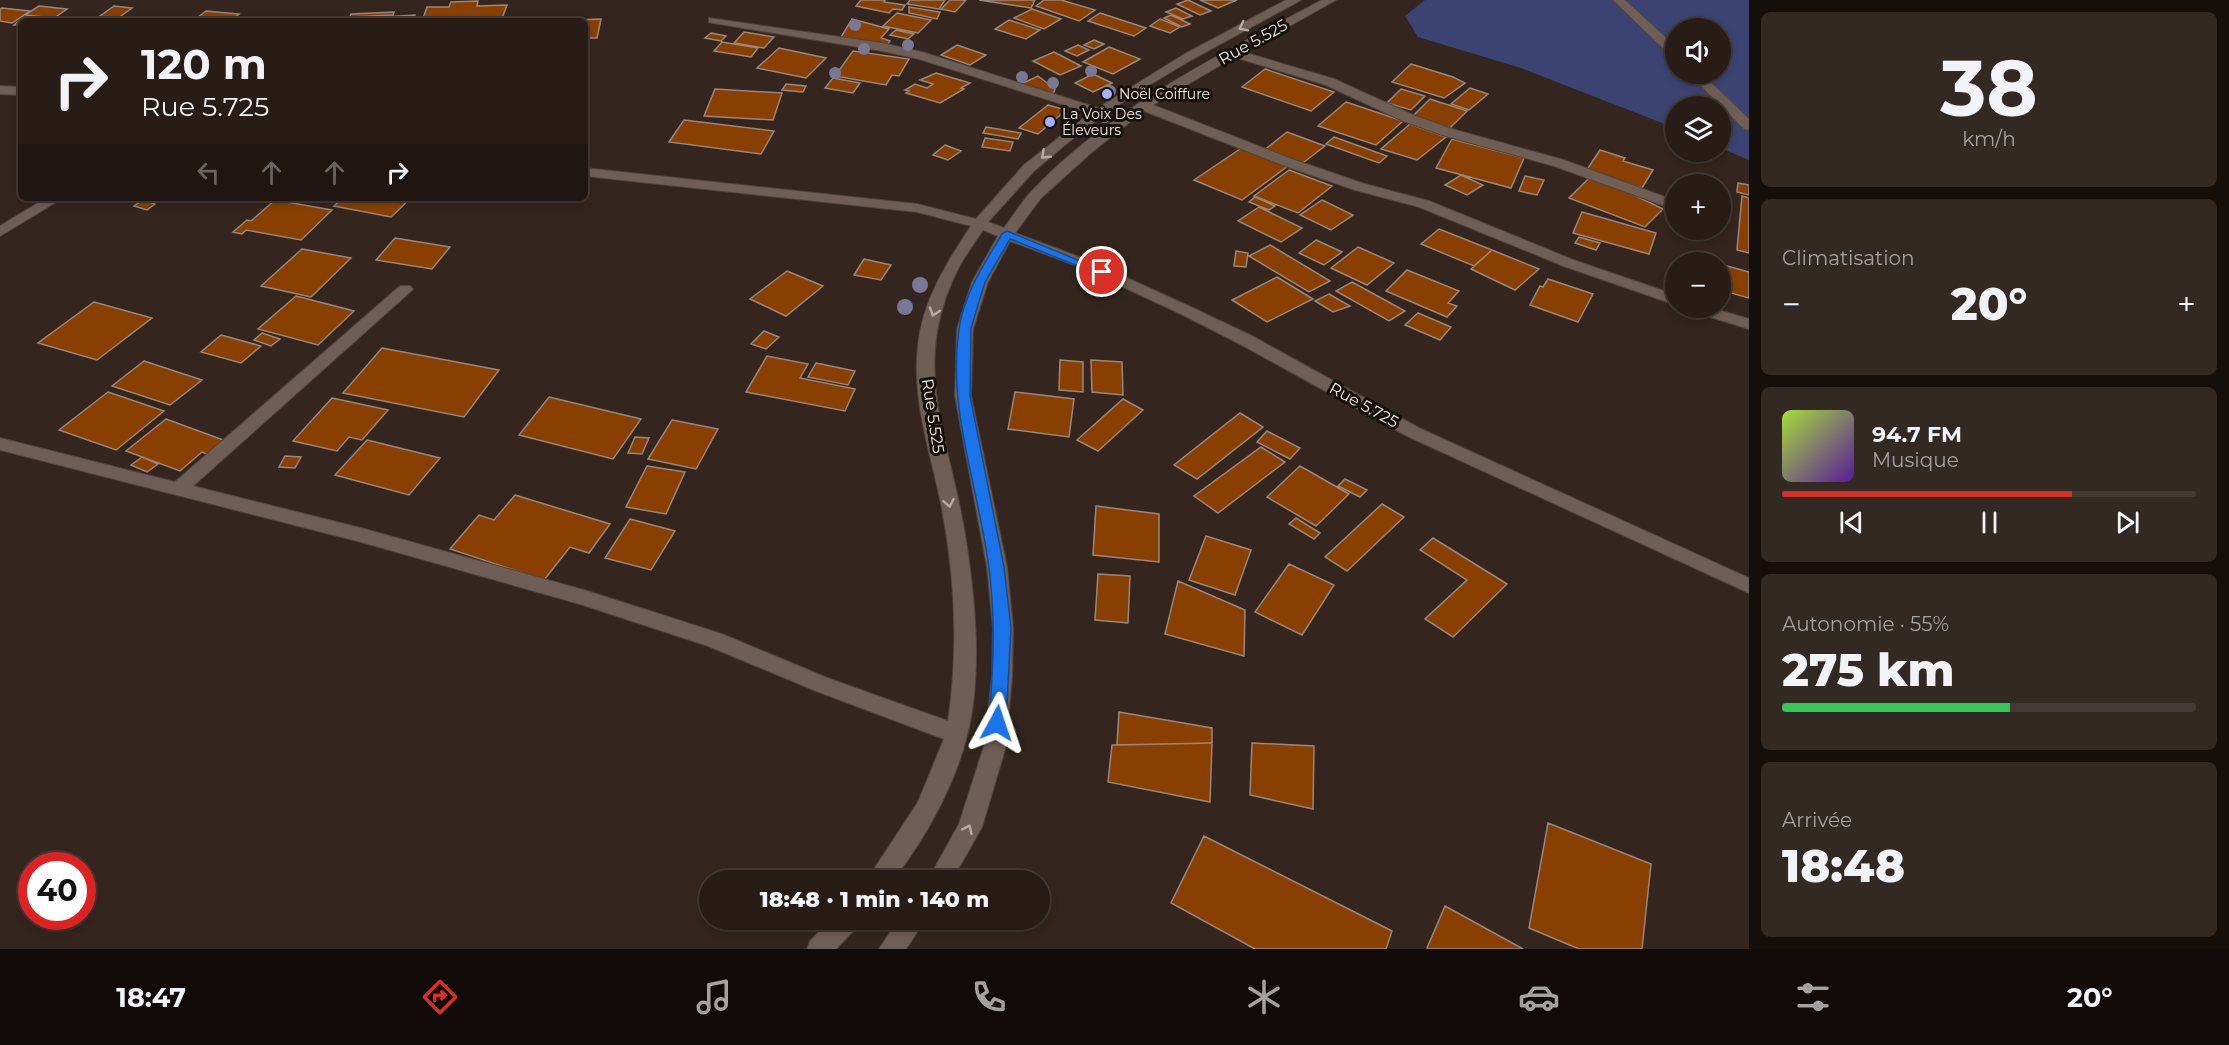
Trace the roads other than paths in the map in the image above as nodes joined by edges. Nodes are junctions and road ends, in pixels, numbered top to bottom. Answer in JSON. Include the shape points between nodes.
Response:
{"nodes":[{"id":1,"x":1295,"y":0,"type":"edge"},
{"id":2,"x":1330,"y":0,"type":"edge"},
{"id":3,"x":1619,"y":0,"type":"edge"},
{"id":4,"x":713,"y":20,"type":"dead end"},
{"id":5,"x":1665,"y":44,"type":"edge"},
{"id":6,"x":1233,"y":53,"type":"junction"},
{"id":7,"x":1705,"y":84,"type":"edge"},
{"id":8,"x":0,"y":90,"type":"edge"},
{"id":9,"x":18,"y":91,"type":"edge"},
{"id":10,"x":1143,"y":106,"type":"junction"},
{"id":11,"x":1099,"y":112,"type":"junction"},
{"id":12,"x":1749,"y":126,"type":"edge"},
{"id":13,"x":588,"y":172,"type":"edge"},
{"id":14,"x":51,"y":201,"type":"edge"},
{"id":15,"x":1665,"y":202,"type":"edge"},
{"id":16,"x":979,"y":224,"type":"junction"},
{"id":17,"x":0,"y":232,"type":"edge"},
{"id":18,"x":1007,"y":234,"type":"junction"},
{"id":19,"x":405,"y":289,"type":"dead end"},
{"id":20,"x":1665,"y":296,"type":"edge"},
{"id":21,"x":1730,"y":318,"type":"edge"},
{"id":22,"x":1749,"y":324,"type":"edge"},
{"id":23,"x":0,"y":444,"type":"edge"},
{"id":24,"x":177,"y":490,"type":"junction"},
{"id":25,"x":1749,"y":586,"type":"edge"},
{"id":26,"x":957,"y":734,"type":"junction"},
{"id":27,"x":887,"y":870,"type":"edge"},
{"id":28,"x":946,"y":870,"type":"edge"},
{"id":29,"x":837,"y":930,"type":"edge"},
{"id":30,"x":906,"y":930,"type":"edge"},
{"id":31,"x":819,"y":949,"type":"edge"},
{"id":32,"x":891,"y":949,"type":"edge"}],
"edges":[{"from":1,"to":11,"type":"street","name":"Rue 5.525","one_way":true,"via":[[1188,57]]},
{"from":2,"to":6,"type":"street","name":"Rue 5.525"},
{"from":3,"to":5,"type":"street"},
{"from":4,"to":11,"type":"street","via":[[922,56]]},
{"from":6,"to":10,"type":"street","name":"Rue 5.525"},
{"from":6,"to":15,"type":"street","via":[[1330,82],[1447,132],[1559,163]]},
{"from":7,"to":12,"type":"street"},
{"from":8,"to":9,"type":"street"},
{"from":10,"to":18,"type":"street","name":"Rue 5.525","via":[[1056,175]]},
{"from":10,"to":20,"type":"street","via":[[1287,162],[1424,204],[1571,264]]},
{"from":11,"to":16,"type":"street","name":"Rue 5.525","one_way":true,"via":[[1041,158]]},
{"from":13,"to":16,"type":"street","name":"Rue 5.725","via":[[917,208]]},
{"from":14,"to":17,"type":"street"},
{"from":16,"to":18,"type":"street","name":"Rue 5.725"},
{"from":16,"to":26,"type":"street","name":"Rue 5.525","one_way":true,"via":[[939,294],[929,325],[926,359],[926,397],[960,568],[964,628]]},
{"from":18,"to":25,"type":"street","name":"Rue 5.725","via":[[1085,264],[1186,311],[1413,432]]},
{"from":28,"to":18,"type":"street","name":"Rue 5.525","one_way":true,"via":[[970,826],[995,746],[1003,628],[997,567],[963,396],[963,359],[965,328],[980,282]]},
{"from":19,"to":24,"type":"street"},
{"from":21,"to":22,"type":"street"},
{"from":23,"to":24,"type":"street"},
{"from":24,"to":26,"type":"street","via":[[372,538],[585,598],[715,640]]},
{"from":26,"to":27,"type":"street","name":"Rue 5.525","via":[[935,794]]},
{"from":29,"to":31,"type":"street"},
{"from":30,"to":32,"type":"street"}]}
